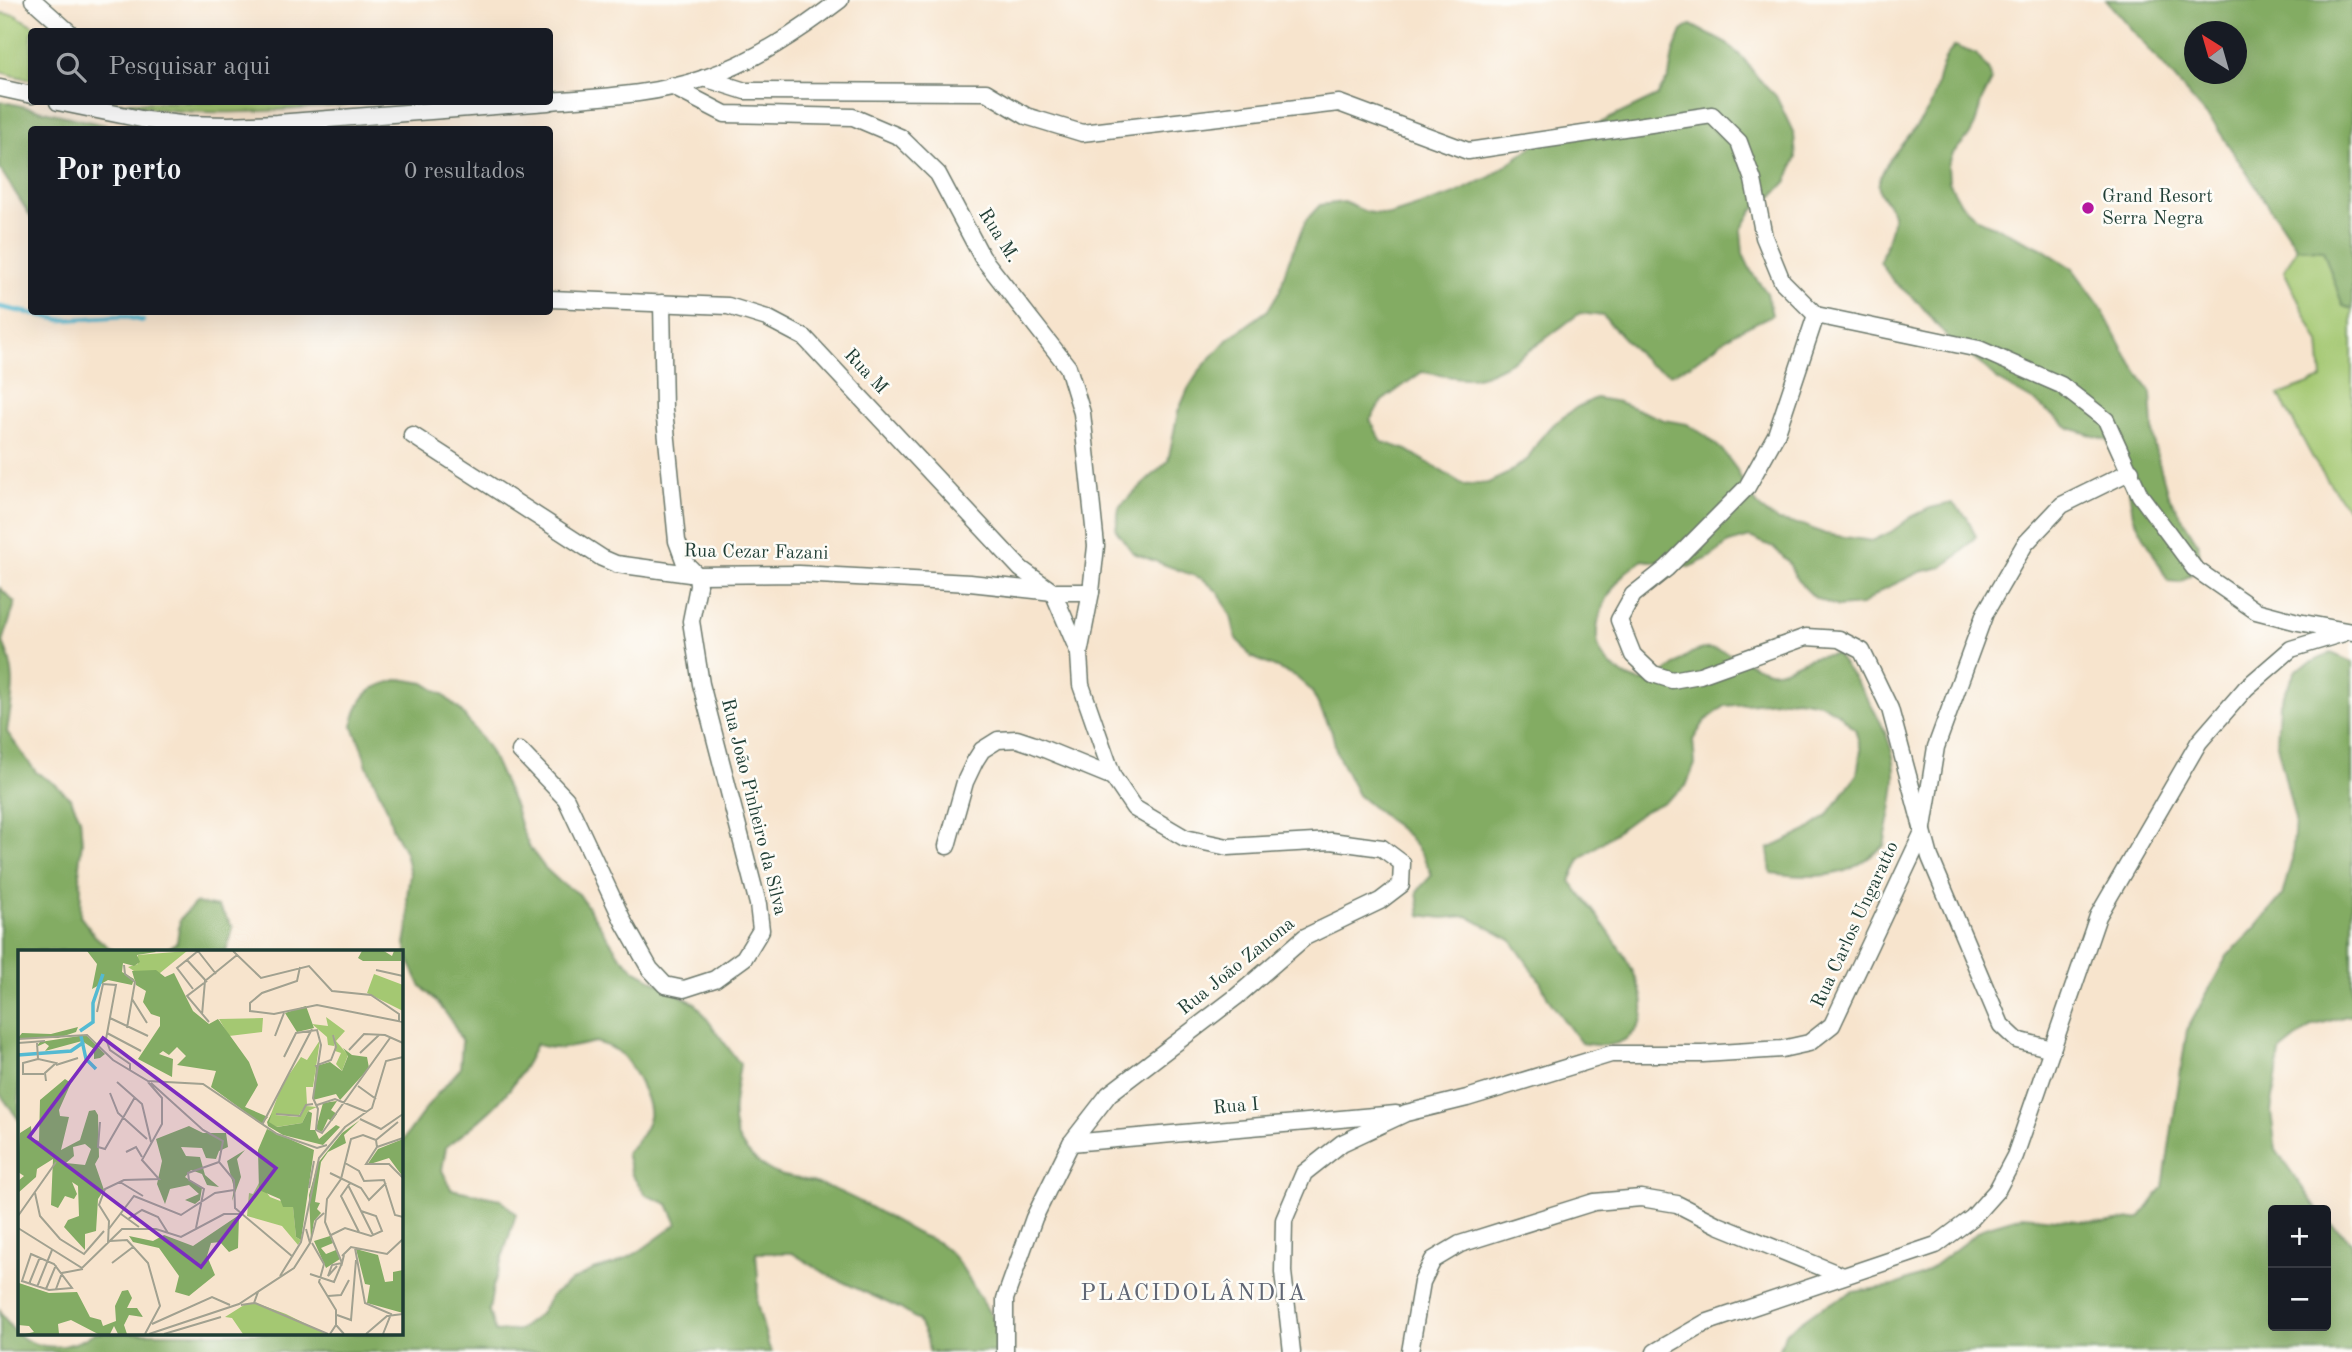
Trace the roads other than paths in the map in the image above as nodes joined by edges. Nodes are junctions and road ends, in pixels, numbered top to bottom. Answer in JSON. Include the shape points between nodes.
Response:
{"nodes":[{"id":1,"x":33,"y":0,"type":"edge"},
{"id":2,"x":840,"y":0,"type":"edge"},
{"id":3,"x":64,"y":28,"type":"edge"},
{"id":4,"x":705,"y":78,"type":"junction"},
{"id":5,"x":671,"y":86,"type":"junction"},
{"id":6,"x":0,"y":88,"type":"edge"},
{"id":7,"x":28,"y":94,"type":"edge"},
{"id":8,"x":553,"y":101,"type":"edge"},
{"id":9,"x":71,"y":105,"type":"edge"},
{"id":10,"x":461,"y":105,"type":"edge"},
{"id":11,"x":439,"y":106,"type":"edge"},
{"id":12,"x":553,"y":299,"type":"edge"},
{"id":13,"x":663,"y":303,"type":"junction"},
{"id":14,"x":1816,"y":315,"type":"junction"},
{"id":15,"x":412,"y":435,"type":"dead end"},
{"id":16,"x":2131,"y":471,"type":"junction"},
{"id":17,"x":697,"y":575,"type":"junction"},
{"id":18,"x":1053,"y":592,"type":"junction"},
{"id":19,"x":1091,"y":592,"type":"junction"},
{"id":20,"x":2349,"y":632,"type":"edge"},
{"id":21,"x":1079,"y":654,"type":"junction"},
{"id":22,"x":520,"y":751,"type":"dead end"},
{"id":23,"x":1113,"y":777,"type":"junction"},
{"id":24,"x":1922,"y":834,"type":"junction"},
{"id":25,"x":947,"y":846,"type":"dead end"},
{"id":26,"x":2052,"y":1049,"type":"junction"},
{"id":27,"x":1406,"y":1113,"type":"junction"},
{"id":28,"x":1071,"y":1143,"type":"junction"},
{"id":29,"x":1843,"y":1276,"type":"junction"},
{"id":30,"x":1006,"y":1352,"type":"edge"},
{"id":31,"x":1292,"y":1352,"type":"edge"},
{"id":32,"x":1410,"y":1352,"type":"edge"},
{"id":33,"x":1654,"y":1352,"type":"edge"}],
"edges":[{"from":1,"to":3,"type":"street"},
{"from":2,"to":4,"type":"street","via":[[779,44]]},
{"from":4,"to":5,"type":"street"},
{"from":4,"to":14,"type":"street","via":[[744,91],[986,92],[1026,116],[1082,133],[1339,103],[1468,150],[1712,115],[1739,142],[1754,180],[1764,237],[1782,281]]},
{"from":5,"to":8,"type":"street"},
{"from":5,"to":19,"type":"street","name":"Rua M.","via":[[725,114],[853,117],[900,137],[938,174],[982,257],[1068,367],[1082,413],[1096,546]]},
{"from":6,"to":7,"type":"street"},
{"from":9,"to":11,"type":"street","via":[[181,124],[278,123]]},
{"from":10,"to":11,"type":"street"},
{"from":12,"to":13,"type":"street","name":"Rua M"},
{"from":13,"to":17,"type":"street","via":[[664,409],[677,541],[685,563]]},
{"from":13,"to":18,"type":"street","name":"Rua M","via":[[728,306],[767,318],[805,338],[1021,569]]},
{"from":14,"to":16,"type":"street","via":[[1979,349],[2061,385],[2106,420]]},
{"from":14,"to":24,"type":"street","via":[[1776,435],[1747,487],[1667,568],[1633,595],[1619,620],[1633,655],[1653,674],[1672,680],[1700,675],[1806,637],[1839,639],[1862,651],[1890,709]]},
{"from":15,"to":17,"type":"street","name":"Rua Cezar Fazani","via":[[601,558]]},
{"from":16,"to":20,"type":"street","via":[[2140,495],[2194,568],[2233,597],[2256,611]]},
{"from":16,"to":24,"type":"street","name":"Rua Carlos Ungaratto","via":[[2062,505],[2025,544],[1985,613],[1936,747]]},
{"from":17,"to":18,"type":"street","name":"Rua Cezar Fazani","via":[[799,574]]},
{"from":17,"to":22,"type":"street","name":"Rua João Pinheiro da Silva","via":[[691,621],[701,684],[758,904],[761,930],[744,958],[715,979],[684,989],[665,985],[650,969],[624,923],[566,799]]},
{"from":18,"to":19,"type":"street"},
{"from":18,"to":21,"type":"street"},
{"from":19,"to":21,"type":"street","name":"Rua João Zanona"},
{"from":20,"to":26,"type":"street","via":[[2291,649],[2246,688],[2199,742],[2098,916]]},
{"from":21,"to":23,"type":"street","name":"Rua João Zanona","via":[[1081,685]]},
{"from":23,"to":25,"type":"street","via":[[1017,739],[998,740],[975,761]]},
{"from":23,"to":28,"type":"street","name":"Rua João Zanona","via":[[1134,808],[1185,838],[1228,847],[1331,841],[1382,848],[1402,863],[1401,885],[1380,901],[1306,937],[1236,998],[1109,1094]]},
{"from":24,"to":26,"type":"street","via":[[2001,1025],[2017,1040]]},
{"from":24,"to":27,"type":"street","name":"Rua Carlos Ungaratto","via":[[1832,1025],[1809,1043],[1703,1054],[1611,1054]]},
{"from":26,"to":29,"type":"street","via":[[2015,1156],[1997,1190],[1972,1218],[1936,1245]]},
{"from":27,"to":28,"type":"street","name":"Rua I"},
{"from":27,"to":31,"type":"street","name":"Rua Carlos Ungaratto","via":[[1342,1143],[1304,1173],[1284,1220],[1283,1272]]},
{"from":28,"to":30,"type":"street","name":"Rua João Zanona","via":[[1034,1218],[1005,1300]]},
{"from":29,"to":32,"type":"street","via":[[1677,1204],[1641,1198],[1594,1202],[1460,1244],[1433,1260],[1422,1282]]},
{"from":29,"to":33,"type":"street","via":[[1705,1323]]}]}
